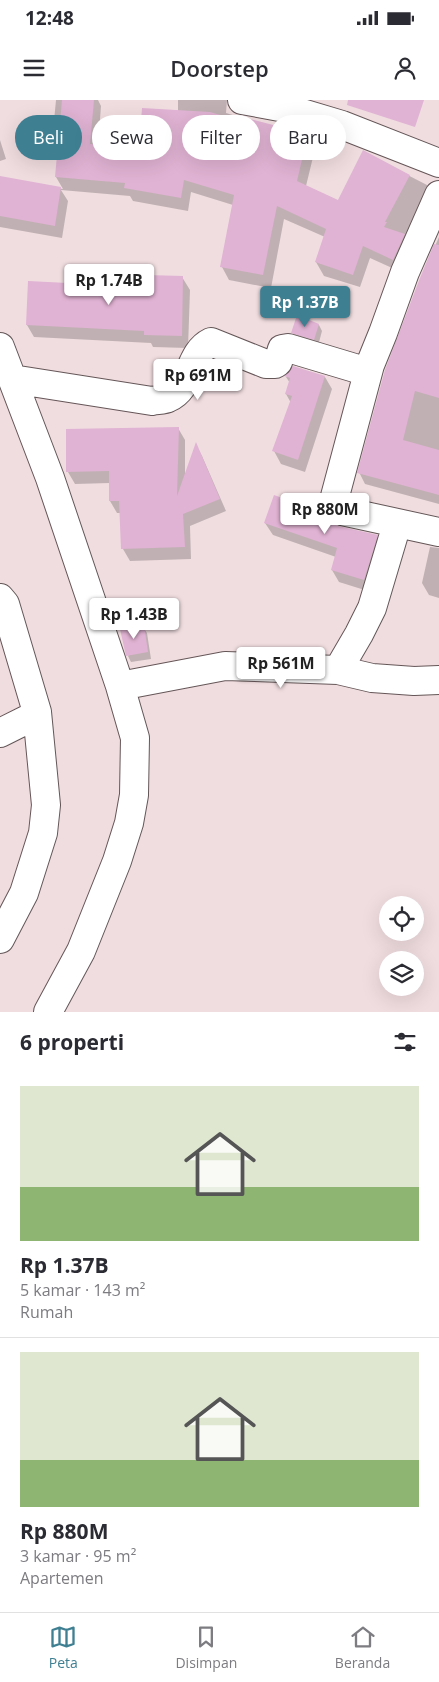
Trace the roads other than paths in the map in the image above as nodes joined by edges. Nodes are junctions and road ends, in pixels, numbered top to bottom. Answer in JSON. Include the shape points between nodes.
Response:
{"nodes":[{"id":1,"x":246,"y":100,"type":"edge"},
{"id":2,"x":439,"y":163,"type":"edge"},
{"id":3,"x":439,"y":195,"type":"edge"},
{"id":4,"x":0,"y":347,"type":"edge"},
{"id":5,"x":368,"y":372,"type":"junction"},
{"id":6,"x":12,"y":380,"type":"junction"},
{"id":7,"x":397,"y":524,"type":"junction"},
{"id":8,"x":439,"y":532,"type":"edge"},
{"id":9,"x":0,"y":598,"type":"edge"},
{"id":10,"x":338,"y":670,"type":"junction"},
{"id":11,"x":439,"y":680,"type":"edge"},
{"id":12,"x":120,"y":686,"type":"junction"},
{"id":13,"x":38,"y":712,"type":"junction"},
{"id":14,"x":0,"y":733,"type":"edge"},
{"id":15,"x":0,"y":939,"type":"edge"},
{"id":16,"x":48,"y":1012,"type":"edge"}],
"edges":[{"from":1,"to":2,"type":"street","via":[[342,124]]},
{"from":3,"to":5,"type":"street","via":[[405,272]]},
{"from":4,"to":6,"type":"street"},
{"from":5,"to":6,"type":"street","via":[[288,348],[282,349],[278,362],[266,364],[210,342],[199,353],[180,390],[168,398],[152,401]]},
{"from":5,"to":7,"type":"street","via":[[334,500],[342,511]]},
{"from":6,"to":12,"type":"street","via":[[50,478]]},
{"from":7,"to":8,"type":"street"},
{"from":7,"to":10,"type":"street","via":[[372,608]]},
{"from":9,"to":13,"type":"street","via":[[5,604]]},
{"from":10,"to":11,"type":"street","via":[[372,678]]},
{"from":10,"to":12,"type":"street","via":[[225,666]]},
{"from":12,"to":16,"type":"street","via":[[135,738],[134,795],[129,823],[81,951]]},
{"from":13,"to":14,"type":"street"},
{"from":13,"to":15,"type":"street","via":[[46,805],[43,833],[24,893]]}]}
